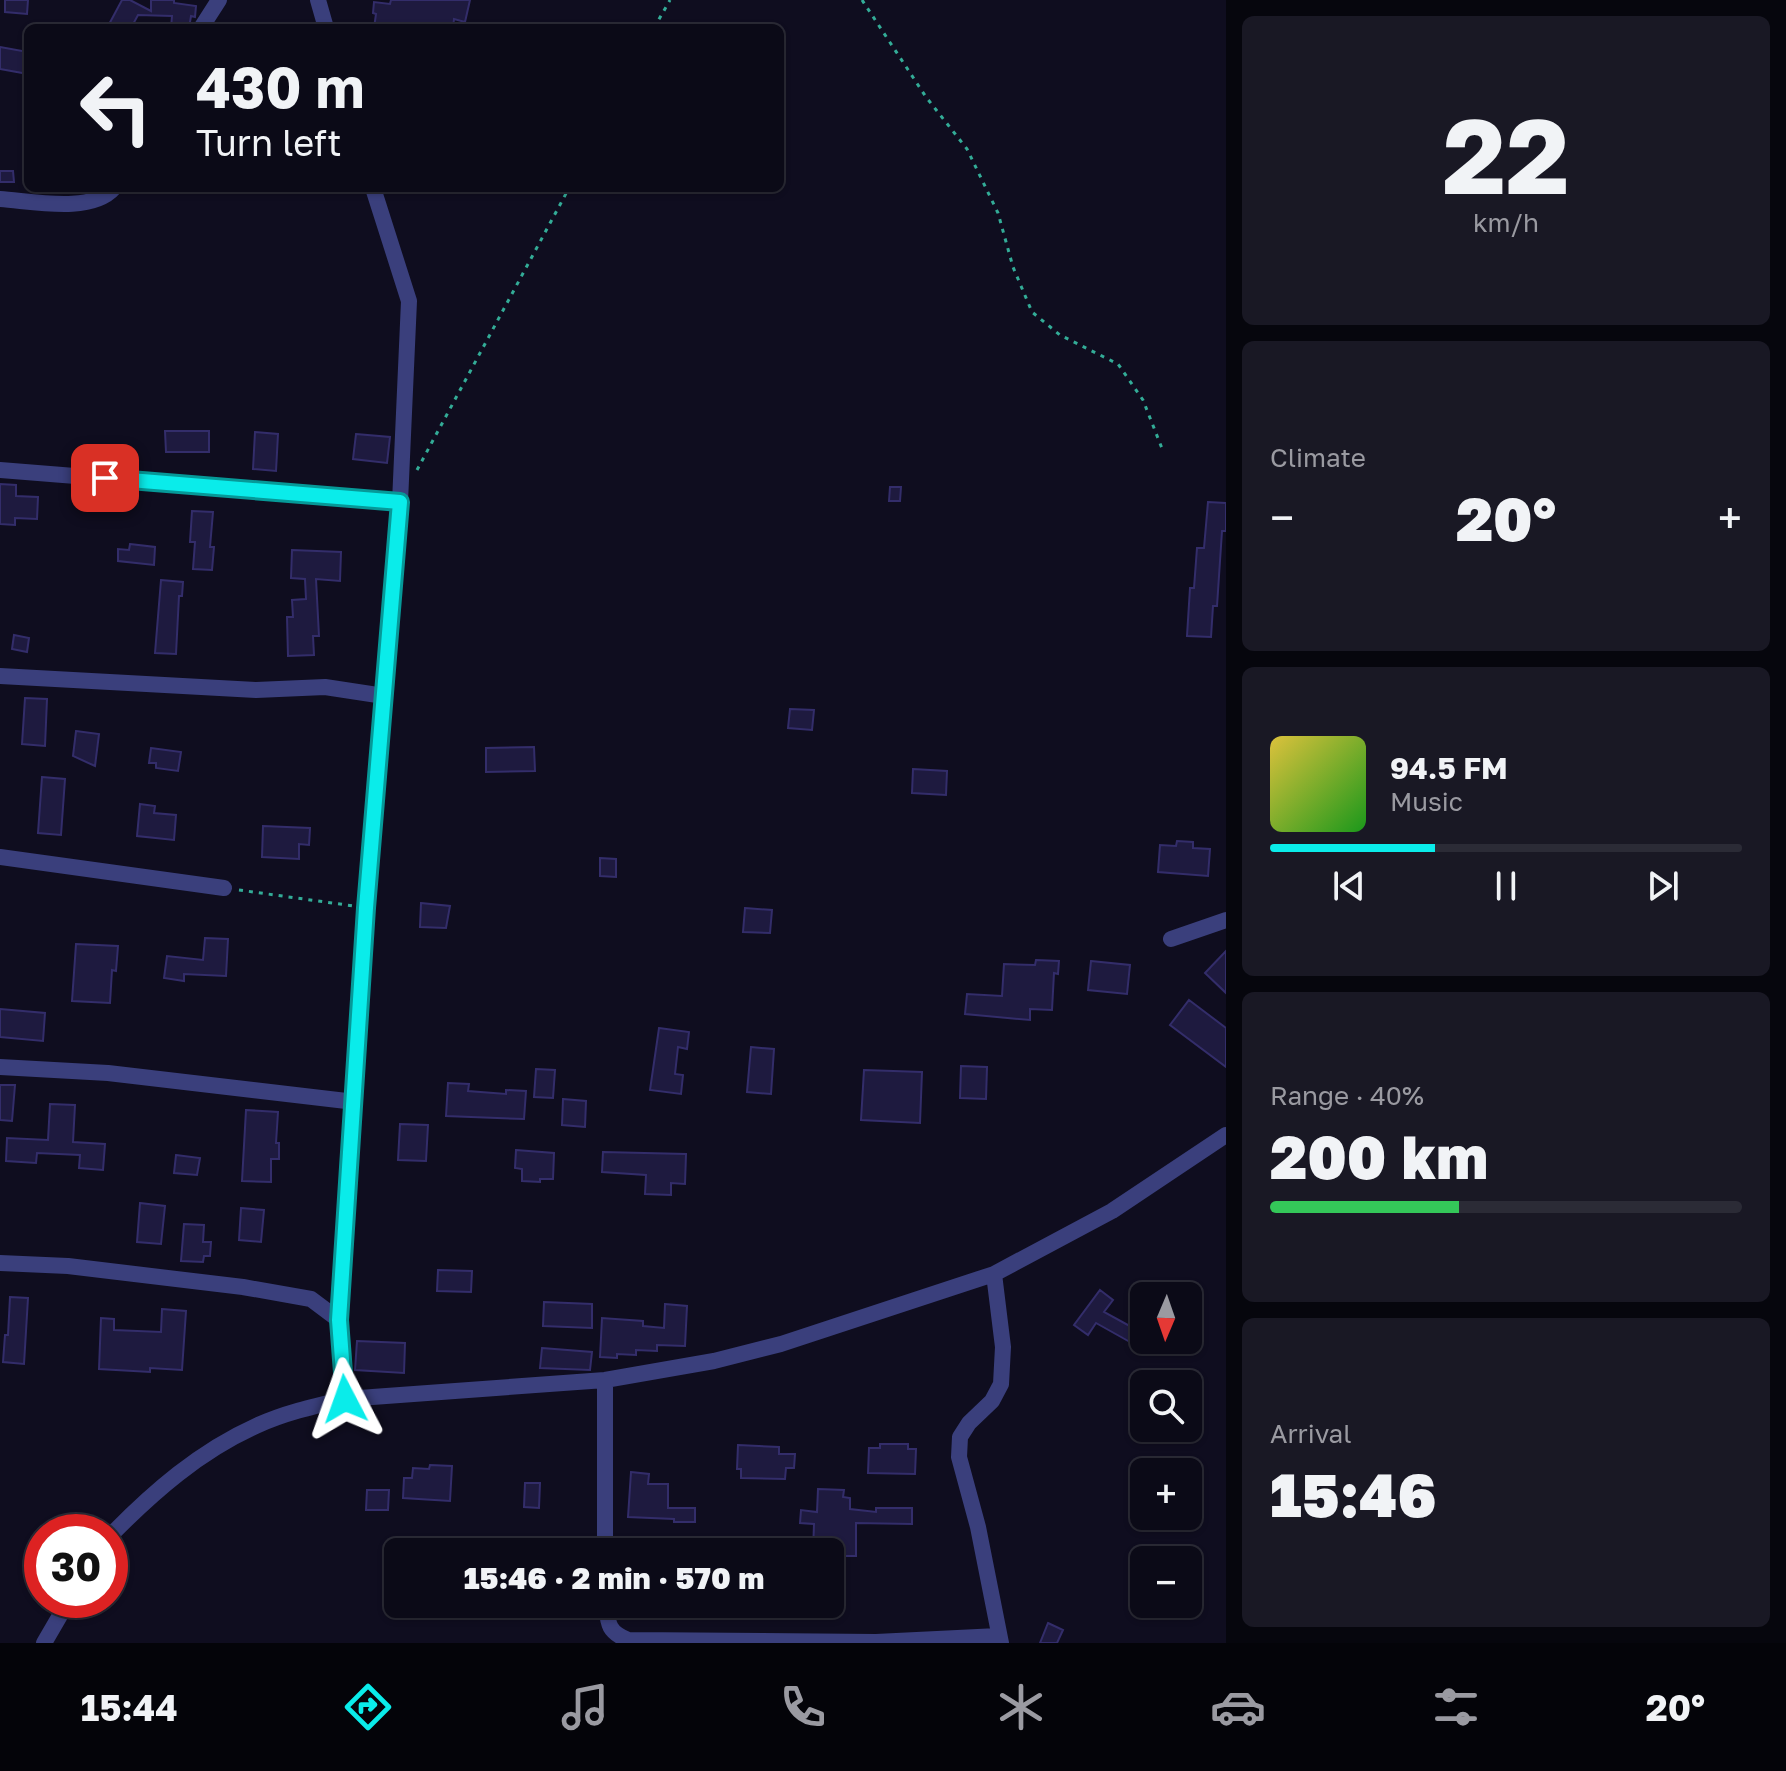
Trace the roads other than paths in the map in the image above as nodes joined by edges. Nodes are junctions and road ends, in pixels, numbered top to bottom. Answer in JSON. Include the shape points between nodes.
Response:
{"nodes":[{"id":1,"x":219,"y":0,"type":"edge"},
{"id":2,"x":318,"y":0,"type":"edge"},
{"id":3,"x":204,"y":24,"type":"edge"},
{"id":4,"x":325,"y":24,"type":"edge"},
{"id":5,"x":110,"y":192,"type":"edge"},
{"id":6,"x":374,"y":192,"type":"edge"},
{"id":7,"x":0,"y":199,"type":"edge"},
{"id":8,"x":0,"y":470,"type":"edge"},
{"id":9,"x":400,"y":502,"type":"junction"},
{"id":10,"x":0,"y":676,"type":"edge"},
{"id":11,"x":384,"y":696,"type":"junction"},
{"id":12,"x":0,"y":857,"type":"edge"},
{"id":13,"x":224,"y":888,"type":"road end"},
{"id":14,"x":1226,"y":920,"type":"edge"},
{"id":15,"x":1171,"y":939,"type":"dead end"},
{"id":16,"x":0,"y":1067,"type":"edge"},
{"id":17,"x":355,"y":1102,"type":"junction"},
{"id":18,"x":1226,"y":1135,"type":"edge"},
{"id":19,"x":0,"y":1263,"type":"edge"},
{"id":20,"x":994,"y":1274,"type":"junction"},
{"id":21,"x":339,"y":1320,"type":"junction"},
{"id":22,"x":605,"y":1380,"type":"junction"},
{"id":23,"x":345,"y":1399,"type":"junction"},
{"id":24,"x":128,"y":1517,"type":"edge"},
{"id":25,"x":605,"y":1538,"type":"edge"},
{"id":26,"x":59,"y":1618,"type":"edge"},
{"id":27,"x":608,"y":1618,"type":"edge"},
{"id":28,"x":1000,"y":1640,"type":"edge"},
{"id":29,"x":669,"y":1642,"type":"edge"},
{"id":30,"x":44,"y":1643,"type":"edge"}],
"edges":[{"from":1,"to":3,"type":"street"},
{"from":2,"to":4,"type":"street"},
{"from":5,"to":7,"type":"street","via":[[93,202]]},
{"from":6,"to":9,"type":"street","via":[[409,301]]},
{"from":8,"to":9,"type":"street"},
{"from":9,"to":11,"type":"street"},
{"from":10,"to":11,"type":"street","via":[[256,690],[325,687]]},
{"from":11,"to":17,"type":"street"},
{"from":12,"to":13,"type":"street"},
{"from":14,"to":15,"type":"street"},
{"from":16,"to":17,"type":"street","via":[[108,1073]]},
{"from":17,"to":21,"type":"street"},
{"from":18,"to":20,"type":"street","via":[[1112,1211]]},
{"from":19,"to":21,"type":"street","via":[[243,1287],[311,1299]]},
{"from":20,"to":22,"type":"street","via":[[781,1344]]},
{"from":20,"to":28,"type":"street","via":[[1003,1347],[1001,1384],[960,1437],[959,1457]]},
{"from":21,"to":23,"type":"street"},
{"from":22,"to":23,"type":"street"},
{"from":22,"to":25,"type":"street"},
{"from":23,"to":24,"type":"street","via":[[258,1425],[206,1453]]},
{"from":26,"to":30,"type":"street"},
{"from":27,"to":29,"type":"street","via":[[614,1634],[628,1640]]},
{"from":28,"to":29,"type":"street"}]}
